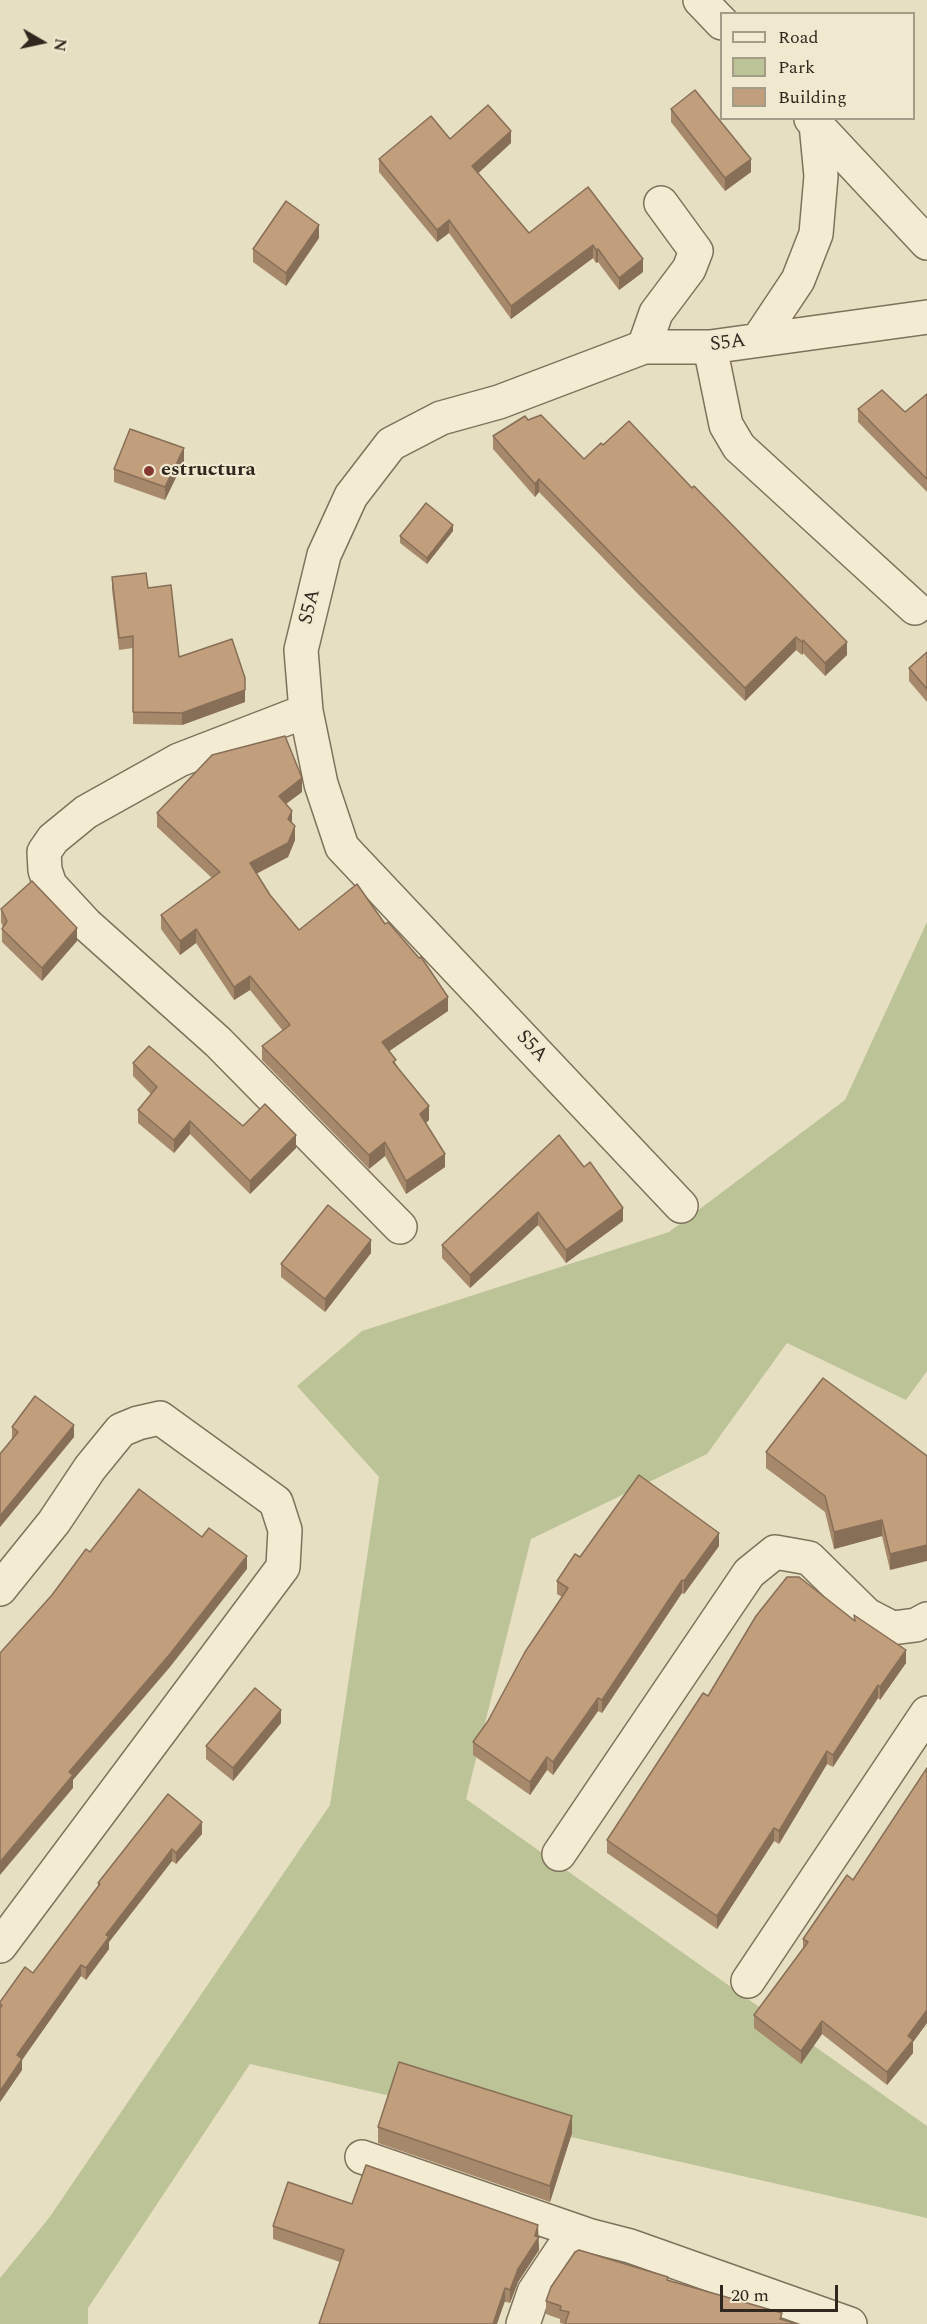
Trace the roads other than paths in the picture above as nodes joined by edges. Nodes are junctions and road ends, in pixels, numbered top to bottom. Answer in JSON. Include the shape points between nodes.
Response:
{"nodes":[{"id":1,"x":700,"y":0,"type":"edge"},
{"id":2,"x":720,"y":21,"type":"edge"},
{"id":3,"x":813,"y":121,"type":"edge"},
{"id":4,"x":661,"y":203,"type":"dead end"},
{"id":5,"x":927,"y":243,"type":"edge"},
{"id":6,"x":927,"y":317,"type":"edge"},
{"id":7,"x":758,"y":340,"type":"junction"},
{"id":8,"x":644,"y":347,"type":"junction"},
{"id":9,"x":710,"y":347,"type":"junction"},
{"id":10,"x":915,"y":608,"type":"dead end"},
{"id":11,"x":306,"y":711,"type":"junction"},
{"id":12,"x":681,"y":1206,"type":"dead end"},
{"id":13,"x":400,"y":1227,"type":"dead end"},
{"id":14,"x":0,"y":1589,"type":"edge"},
{"id":15,"x":927,"y":1619,"type":"edge"},
{"id":16,"x":927,"y":1713,"type":"edge"},
{"id":17,"x":559,"y":1854,"type":"dead end"},
{"id":18,"x":0,"y":1946,"type":"edge"},
{"id":19,"x":748,"y":1981,"type":"dead end"},
{"id":20,"x":362,"y":2157,"type":"dead end"},
{"id":21,"x":591,"y":2236,"type":"junction"},
{"id":22,"x":523,"y":2324,"type":"edge"},
{"id":23,"x":850,"y":2324,"type":"edge"}],
"edges":[{"from":1,"to":2,"type":"street"},
{"from":3,"to":5,"type":"street"},
{"from":3,"to":7,"type":"street","via":[[821,177],[816,234],[798,280]]},
{"from":4,"to":8,"type":"street","via":[[696,251],[689,269],[656,313]]},
{"from":6,"to":7,"type":"street","name":"S5A"},
{"from":7,"to":9,"type":"street","name":"S5A"},
{"from":8,"to":9,"type":"street","name":"S5A"},
{"from":8,"to":11,"type":"street","name":"S5A","via":[[500,402],[441,418],[391,444],[351,496],[324,555],[301,650]]},
{"from":9,"to":10,"type":"street","via":[[726,424],[739,447]]},
{"from":11,"to":12,"type":"street","name":"S5A","via":[[321,784],[342,847]]},
{"from":11,"to":13,"type":"street","via":[[179,760],[86,812],[53,839],[44,852],[45,870],[50,885],[86,924],[218,1042]]},
{"from":14,"to":18,"type":"street","via":[[122,1430],[160,1418],[276,1502],[285,1530],[283,1567]]},
{"from":15,"to":17,"type":"street","via":[[916,1625],[892,1628],[867,1615],[809,1558],[775,1552],[750,1573]]},
{"from":16,"to":19,"type":"street"},
{"from":20,"to":21,"type":"street"},
{"from":21,"to":22,"type":"street","via":[[562,2250],[534,2292]]},
{"from":21,"to":23,"type":"street","via":[[630,2246]]}]}
